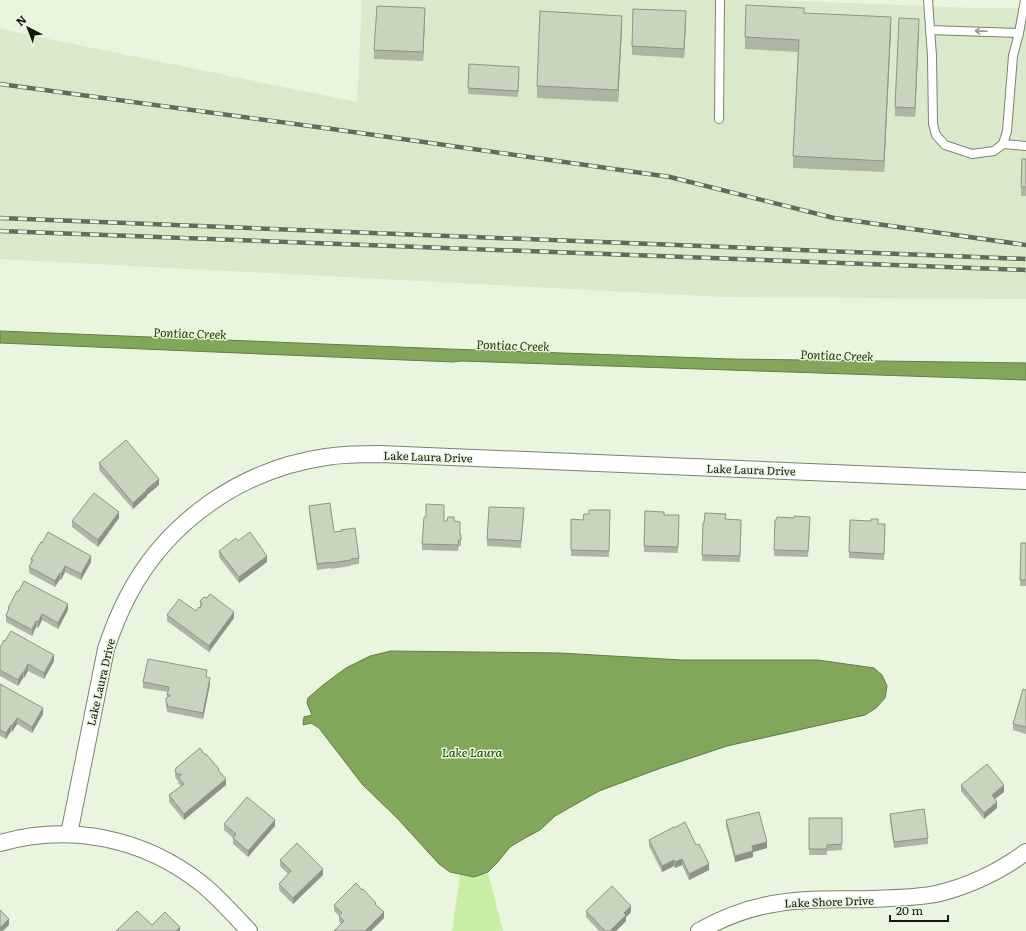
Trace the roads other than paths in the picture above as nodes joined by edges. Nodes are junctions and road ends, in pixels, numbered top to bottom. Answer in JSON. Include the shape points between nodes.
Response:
{"nodes":[{"id":1,"x":720,"y":0,"type":"edge"},
{"id":2,"x":928,"y":0,"type":"edge"},
{"id":3,"x":1025,"y":0,"type":"edge"},
{"id":4,"x":930,"y":30,"type":"junction"},
{"id":5,"x":1020,"y":33,"type":"junction"},
{"id":6,"x":719,"y":119,"type":"dead end"},
{"id":7,"x":1003,"y":144,"type":"junction"},
{"id":8,"x":1026,"y":146,"type":"edge"},
{"id":9,"x":1026,"y":481,"type":"edge"},
{"id":10,"x":69,"y":834,"type":"junction"},
{"id":11,"x":0,"y":843,"type":"edge"},
{"id":12,"x":1026,"y":852,"type":"edge"},
{"id":13,"x":250,"y":931,"type":"edge"},
{"id":14,"x":699,"y":931,"type":"edge"}],
"edges":[{"from":1,"to":6,"type":"lane"},
{"from":2,"to":4,"type":"lane"},
{"from":3,"to":5,"type":"lane"},
{"from":5,"to":4,"type":"lane","one_way":true},
{"from":4,"to":7,"type":"lane","via":[[933,124],[936,135],[945,145],[972,154],[994,151]]},
{"from":5,"to":7,"type":"lane","via":[[1012,56],[1007,131]]},
{"from":7,"to":8,"type":"lane"},
{"from":9,"to":10,"type":"street","name":"Lake Laura Drive","via":[[380,454],[326,457],[265,473],[228,491],[186,521],[150,562],[128,595],[105,655]]},
{"from":10,"to":11,"type":"street","via":[[33,836]]},
{"from":10,"to":13,"type":"street","via":[[116,841],[162,858],[218,898]]},
{"from":12,"to":14,"type":"street","name":"Lake Shore Drive","via":[[979,880],[935,894],[905,898],[778,903],[737,913]]}]}
